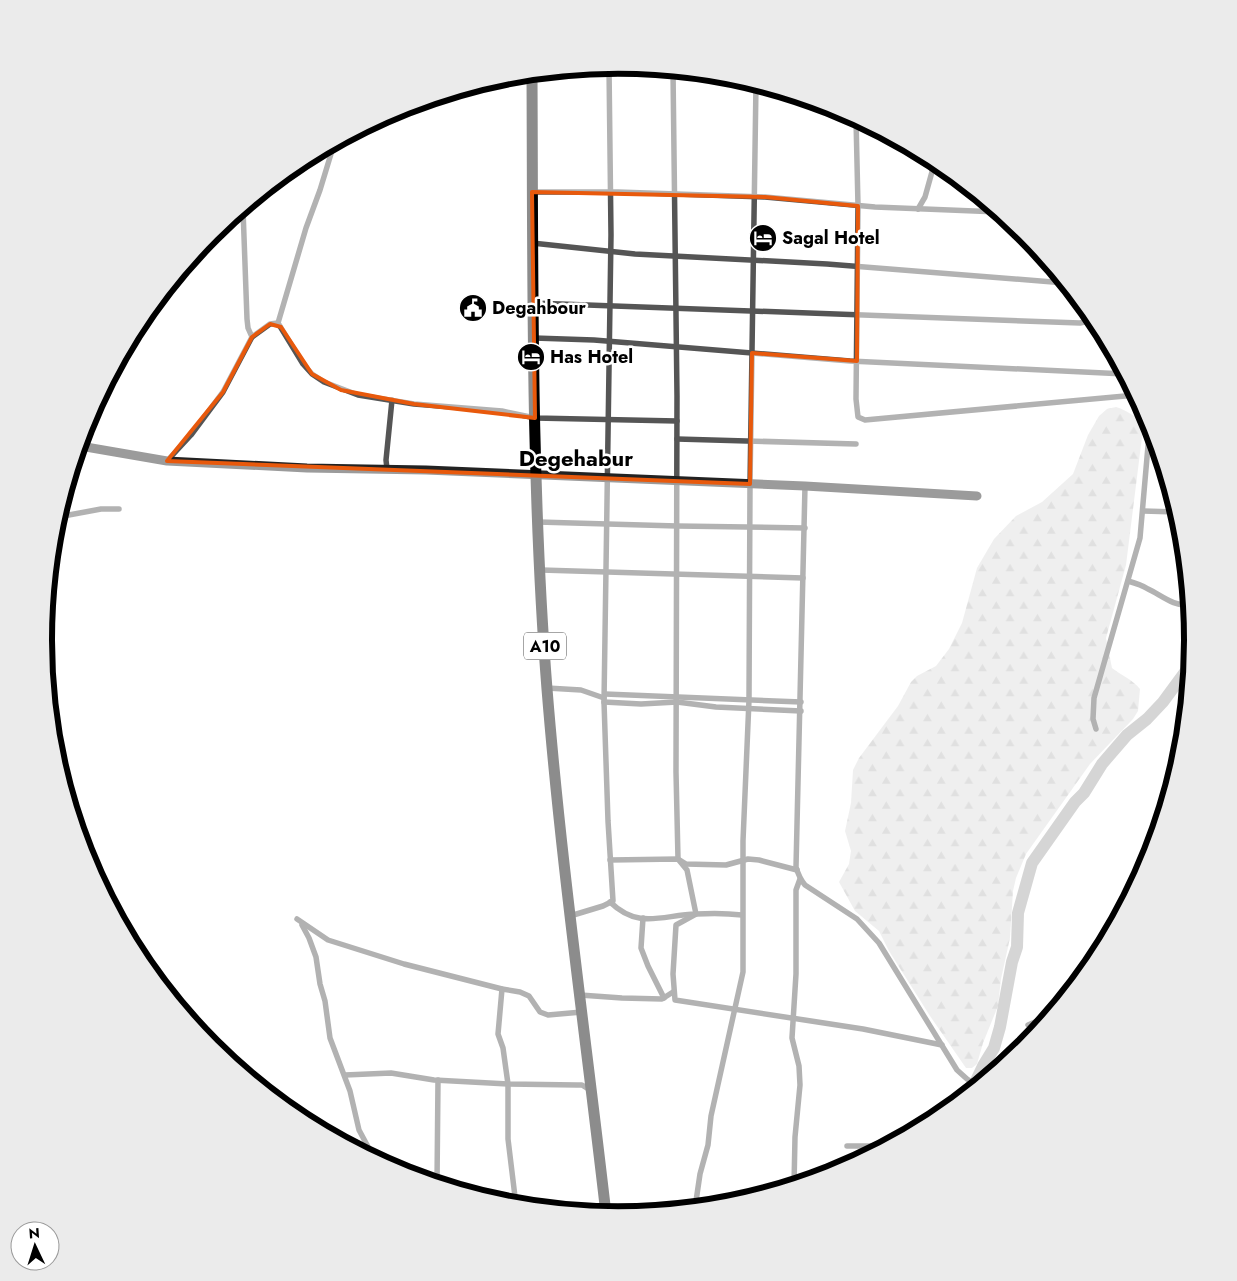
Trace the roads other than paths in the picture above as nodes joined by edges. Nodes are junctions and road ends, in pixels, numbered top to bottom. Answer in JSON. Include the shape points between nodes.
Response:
{"nodes":[{"id":1,"x":609,"y":74,"type":"edge"},
{"id":2,"x":673,"y":77,"type":"edge"},
{"id":3,"x":532,"y":81,"type":"edge"},
{"id":4,"x":756,"y":92,"type":"edge"},
{"id":5,"x":856,"y":127,"type":"edge"},
{"id":6,"x":329,"y":154,"type":"edge"},
{"id":7,"x":933,"y":170,"type":"edge"},
{"id":8,"x":532,"y":192,"type":"junction"},
{"id":9,"x":610,"y":192,"type":"junction"},
{"id":10,"x":675,"y":194,"type":"junction"},
{"id":11,"x":754,"y":197,"type":"junction"},
{"id":12,"x":858,"y":206,"type":"junction"},
{"id":13,"x":918,"y":209,"type":"junction"},
{"id":14,"x":988,"y":212,"type":"edge"},
{"id":15,"x":243,"y":217,"type":"edge"},
{"id":16,"x":532,"y":243,"type":"junction"},
{"id":17,"x":610,"y":251,"type":"junction"},
{"id":18,"x":676,"y":256,"type":"junction"},
{"id":19,"x":754,"y":260,"type":"junction"},
{"id":20,"x":858,"y":267,"type":"junction"},
{"id":21,"x":1057,"y":282,"type":"edge"},
{"id":22,"x":533,"y":303,"type":"junction"},
{"id":23,"x":610,"y":306,"type":"junction"},
{"id":24,"x":676,"y":308,"type":"junction"},
{"id":25,"x":753,"y":311,"type":"junction"},
{"id":26,"x":857,"y":315,"type":"junction"},
{"id":27,"x":1086,"y":322,"type":"edge"},
{"id":28,"x":278,"y":323,"type":"junction"},
{"id":29,"x":252,"y":337,"type":"junction"},
{"id":30,"x":534,"y":338,"type":"junction"},
{"id":31,"x":609,"y":342,"type":"junction"},
{"id":32,"x":677,"y":347,"type":"junction"},
{"id":33,"x":752,"y":353,"type":"junction"},
{"id":34,"x":857,"y":361,"type":"junction"},
{"id":35,"x":1117,"y":374,"type":"edge"},
{"id":36,"x":1129,"y":396,"type":"edge"},
{"id":37,"x":392,"y":400,"type":"junction"},
{"id":38,"x":535,"y":418,"type":"junction"},
{"id":39,"x":608,"y":420,"type":"junction"},
{"id":40,"x":677,"y":422,"type":"junction"},
{"id":41,"x":677,"y":439,"type":"junction"},
{"id":42,"x":751,"y":441,"type":"junction"},
{"id":43,"x":856,"y":444,"type":"dead end"},
{"id":44,"x":1149,"y":446,"type":"edge"},
{"id":45,"x":87,"y":447,"type":"edge"},
{"id":46,"x":1149,"y":449,"type":"joint"},
{"id":47,"x":167,"y":461,"type":"junction"},
{"id":48,"x":387,"y":469,"type":"junction"},
{"id":49,"x":536,"y":476,"type":"junction"},
{"id":50,"x":607,"y":479,"type":"junction"},
{"id":51,"x":677,"y":482,"type":"junction"},
{"id":52,"x":750,"y":484,"type":"junction"},
{"id":53,"x":806,"y":486,"type":"junction"},
{"id":54,"x":977,"y":496,"type":"dead end"},
{"id":55,"x":119,"y":509,"type":"dead end"},
{"id":56,"x":1143,"y":511,"type":"junction"},
{"id":57,"x":1169,"y":512,"type":"edge"},
{"id":58,"x":67,"y":515,"type":"edge"},
{"id":59,"x":538,"y":522,"type":"junction"},
{"id":60,"x":606,"y":524,"type":"junction"},
{"id":61,"x":677,"y":526,"type":"junction"},
{"id":62,"x":750,"y":527,"type":"junction"},
{"id":63,"x":805,"y":528,"type":"junction"},
{"id":64,"x":541,"y":570,"type":"junction"},
{"id":65,"x":606,"y":572,"type":"junction"},
{"id":66,"x":677,"y":574,"type":"junction"},
{"id":67,"x":750,"y":576,"type":"junction"},
{"id":68,"x":803,"y":578,"type":"junction"},
{"id":69,"x":1128,"y":581,"type":"junction"},
{"id":70,"x":1183,"y":606,"type":"edge"},
{"id":71,"x":547,"y":688,"type":"junction"},
{"id":72,"x":641,"y":695,"type":"junction"},
{"id":73,"x":604,"y":698,"type":"junction"},
{"id":74,"x":677,"y":699,"type":"junction"},
{"id":75,"x":717,"y":699,"type":"junction"},
{"id":76,"x":749,"y":700,"type":"junction"},
{"id":77,"x":801,"y":702,"type":"junction"},
{"id":78,"x":641,"y":704,"type":"junction"},
{"id":79,"x":716,"y":707,"type":"junction"},
{"id":80,"x":749,"y":709,"type":"junction"},
{"id":81,"x":801,"y":711,"type":"junction"},
{"id":82,"x":1096,"y":729,"type":"dead end"},
{"id":83,"x":678,"y":859,"type":"junction"},
{"id":84,"x":610,"y":860,"type":"junction"},
{"id":85,"x":743,"y":861,"type":"junction"},
{"id":86,"x":797,"y":870,"type":"junction"},
{"id":87,"x":800,"y":880,"type":"junction"},
{"id":88,"x":610,"y":902,"type":"junction"},
{"id":89,"x":696,"y":914,"type":"junction"},
{"id":90,"x":742,"y":915,"type":"junction"},
{"id":91,"x":570,"y":916,"type":"junction"},
{"id":92,"x":644,"y":918,"type":"junction"},
{"id":93,"x":502,"y":989,"type":"junction"},
{"id":94,"x":673,"y":992,"type":"junction"},
{"id":95,"x":580,"y":995,"type":"junction"},
{"id":96,"x":664,"y":998,"type":"junction"},
{"id":97,"x":734,"y":1009,"type":"junction"},
{"id":98,"x":582,"y":1012,"type":"junction"},
{"id":99,"x":793,"y":1018,"type":"junction"},
{"id":100,"x":1037,"y":1021,"type":"edge"},
{"id":101,"x":1028,"y":1026,"type":"dead end"},
{"id":102,"x":942,"y":1046,"type":"junction"},
{"id":103,"x":344,"y":1076,"type":"junction"},
{"id":104,"x":438,"y":1080,"type":"junction"},
{"id":105,"x":972,"y":1082,"type":"edge"},
{"id":106,"x":508,"y":1084,"type":"junction"},
{"id":107,"x":592,"y":1092,"type":"junction"},
{"id":108,"x":847,"y":1146,"type":"dead end"},
{"id":109,"x":873,"y":1146,"type":"edge"},
{"id":110,"x":369,"y":1148,"type":"edge"},
{"id":111,"x":438,"y":1176,"type":"edge"},
{"id":112,"x":794,"y":1178,"type":"edge"},
{"id":113,"x":515,"y":1197,"type":"edge"},
{"id":114,"x":696,"y":1201,"type":"edge"},
{"id":115,"x":605,"y":1206,"type":"edge"}],
"edges":[{"from":1,"to":9,"type":"street"},
{"from":2,"to":10,"type":"street"},
{"from":3,"to":8,"type":"highway","number":"A10"},
{"from":4,"to":11,"type":"street"},
{"from":5,"to":12,"type":"street"},
{"from":6,"to":28,"type":"street"},
{"from":7,"to":13,"type":"street"},
{"from":8,"to":9,"type":"street"},
{"from":8,"to":16,"type":"highway","number":"A10"},
{"from":9,"to":10,"type":"street"},
{"from":9,"to":17,"type":"street"},
{"from":10,"to":11,"type":"street"},
{"from":10,"to":18,"type":"street"},
{"from":11,"to":12,"type":"street"},
{"from":11,"to":19,"type":"street"},
{"from":12,"to":13,"type":"street"},
{"from":12,"to":20,"type":"street"},
{"from":13,"to":14,"type":"street"},
{"from":15,"to":29,"type":"street","via":[[247,319]]},
{"from":16,"to":17,"type":"street"},
{"from":16,"to":22,"type":"highway","number":"A10"},
{"from":17,"to":18,"type":"street"},
{"from":17,"to":23,"type":"street"},
{"from":18,"to":19,"type":"street"},
{"from":18,"to":24,"type":"street"},
{"from":19,"to":20,"type":"street"},
{"from":19,"to":25,"type":"street"},
{"from":20,"to":21,"type":"street"},
{"from":20,"to":26,"type":"street"},
{"from":22,"to":23,"type":"street"},
{"from":22,"to":30,"type":"highway","number":"A10"},
{"from":23,"to":24,"type":"street"},
{"from":23,"to":31,"type":"street"},
{"from":24,"to":25,"type":"street"},
{"from":24,"to":32,"type":"street"},
{"from":25,"to":26,"type":"street"},
{"from":25,"to":33,"type":"street"},
{"from":26,"to":27,"type":"street"},
{"from":26,"to":34,"type":"street"},
{"from":28,"to":29,"type":"street","via":[[270,324]]},
{"from":28,"to":37,"type":"street","via":[[312,374],[358,395]]},
{"from":29,"to":47,"type":"street","via":[[223,392]]},
{"from":30,"to":31,"type":"street"},
{"from":30,"to":38,"type":"highway","number":"A10"},
{"from":31,"to":32,"type":"street"},
{"from":31,"to":39,"type":"street"},
{"from":32,"to":33,"type":"street"},
{"from":32,"to":40,"type":"street"},
{"from":33,"to":34,"type":"street"},
{"from":33,"to":42,"type":"street"},
{"from":34,"to":35,"type":"street"},
{"from":34,"to":36,"type":"street","via":[[858,417],[865,420]]},
{"from":37,"to":38,"type":"street","via":[[502,411]]},
{"from":37,"to":48,"type":"street"},
{"from":38,"to":39,"type":"street"},
{"from":38,"to":49,"type":"highway","number":"A10"},
{"from":39,"to":40,"type":"street"},
{"from":39,"to":50,"type":"street"},
{"from":40,"to":41,"type":"street"},
{"from":41,"to":42,"type":"street"},
{"from":41,"to":51,"type":"street"},
{"from":42,"to":43,"type":"street"},
{"from":42,"to":52,"type":"street"},
{"from":44,"to":46,"type":"street"},
{"from":45,"to":47,"type":"street"},
{"from":46,"to":56,"type":"street"},
{"from":47,"to":48,"type":"street"},
{"from":48,"to":49,"type":"street"},
{"from":49,"to":50,"type":"street"},
{"from":49,"to":59,"type":"highway","number":"A10"},
{"from":50,"to":51,"type":"street"},
{"from":50,"to":60,"type":"street"},
{"from":51,"to":52,"type":"street"},
{"from":51,"to":61,"type":"street"},
{"from":52,"to":53,"type":"street"},
{"from":52,"to":62,"type":"street"},
{"from":53,"to":54,"type":"street"},
{"from":53,"to":63,"type":"street"},
{"from":55,"to":58,"type":"street"},
{"from":56,"to":57,"type":"street"},
{"from":56,"to":69,"type":"street","via":[[1140,538]]},
{"from":59,"to":60,"type":"street"},
{"from":59,"to":64,"type":"highway","number":"A10"},
{"from":60,"to":61,"type":"street"},
{"from":60,"to":65,"type":"street"},
{"from":61,"to":62,"type":"street"},
{"from":61,"to":66,"type":"street"},
{"from":62,"to":63,"type":"street"},
{"from":62,"to":67,"type":"street"},
{"from":63,"to":68,"type":"street"},
{"from":64,"to":65,"type":"street"},
{"from":64,"to":71,"type":"highway","number":"A10"},
{"from":65,"to":66,"type":"street"},
{"from":65,"to":73,"type":"street"},
{"from":66,"to":67,"type":"street"},
{"from":66,"to":74,"type":"street"},
{"from":67,"to":68,"type":"street"},
{"from":67,"to":76,"type":"street"},
{"from":68,"to":77,"type":"street"},
{"from":69,"to":70,"type":"street"},
{"from":69,"to":82,"type":"street","via":[[1094,698]]},
{"from":71,"to":73,"type":"street","via":[[581,690]]},
{"from":71,"to":91,"type":"highway","number":"A10"},
{"from":72,"to":73,"type":"street"},
{"from":72,"to":74,"type":"street"},
{"from":72,"to":78,"type":"street"},
{"from":73,"to":78,"type":"street"},
{"from":73,"to":84,"type":"street"},
{"from":74,"to":75,"type":"street"},
{"from":74,"to":78,"type":"street"},
{"from":74,"to":79,"type":"street"},
{"from":74,"to":83,"type":"street"},
{"from":75,"to":76,"type":"street"},
{"from":75,"to":79,"type":"street"},
{"from":76,"to":77,"type":"street"},
{"from":76,"to":80,"type":"street"},
{"from":77,"to":81,"type":"street"},
{"from":79,"to":80,"type":"street"},
{"from":80,"to":81,"type":"street"},
{"from":80,"to":85,"type":"street"},
{"from":81,"to":86,"type":"street"},
{"from":83,"to":84,"type":"street"},
{"from":83,"to":85,"type":"street","via":[[686,864],[726,865]]},
{"from":83,"to":89,"type":"street","via":[[687,870]]},
{"from":84,"to":88,"type":"street","via":[[613,901]]},
{"from":85,"to":86,"type":"street","via":[[759,860]]},
{"from":85,"to":90,"type":"street"},
{"from":86,"to":87,"type":"street"},
{"from":87,"to":99,"type":"street","via":[[796,890]]},
{"from":87,"to":102,"type":"street","via":[[857,919],[879,943]]},
{"from":88,"to":91,"type":"street"},
{"from":88,"to":92,"type":"street","via":[[628,916]]},
{"from":89,"to":90,"type":"street","via":[[720,912]]},
{"from":89,"to":92,"type":"street","via":[[662,920]]},
{"from":89,"to":94,"type":"street","via":[[676,925]]},
{"from":90,"to":97,"type":"street","via":[[743,972]]},
{"from":91,"to":95,"type":"highway","number":"A10"},
{"from":92,"to":96,"type":"street","via":[[642,948]]},
{"from":93,"to":98,"type":"street","via":[[529,996],[540,1012],[548,1015]]},
{"from":93,"to":103,"type":"street","via":[[404,964],[328,940],[297,919],[305,929],[316,957],[330,1038]]},
{"from":93,"to":106,"type":"street","via":[[498,1034],[504,1048]]},
{"from":94,"to":96,"type":"street"},
{"from":94,"to":97,"type":"street","via":[[675,1000]]},
{"from":95,"to":96,"type":"street"},
{"from":95,"to":98,"type":"highway","number":"A10"},
{"from":97,"to":99,"type":"street"},
{"from":97,"to":114,"type":"street"},
{"from":98,"to":107,"type":"highway","number":"A10"},
{"from":99,"to":102,"type":"street"},
{"from":99,"to":112,"type":"street","via":[[792,1038],[800,1085],[794,1137]]},
{"from":100,"to":101,"type":"street"},
{"from":102,"to":105,"type":"street","via":[[957,1070]]},
{"from":103,"to":104,"type":"street","via":[[391,1073]]},
{"from":103,"to":110,"type":"street","via":[[359,1130]]},
{"from":104,"to":106,"type":"street"},
{"from":104,"to":111,"type":"street"},
{"from":106,"to":107,"type":"street","via":[[577,1085]]},
{"from":106,"to":113,"type":"street","via":[[508,1139]]},
{"from":107,"to":115,"type":"highway","number":"A10"},
{"from":108,"to":109,"type":"street"}]}
